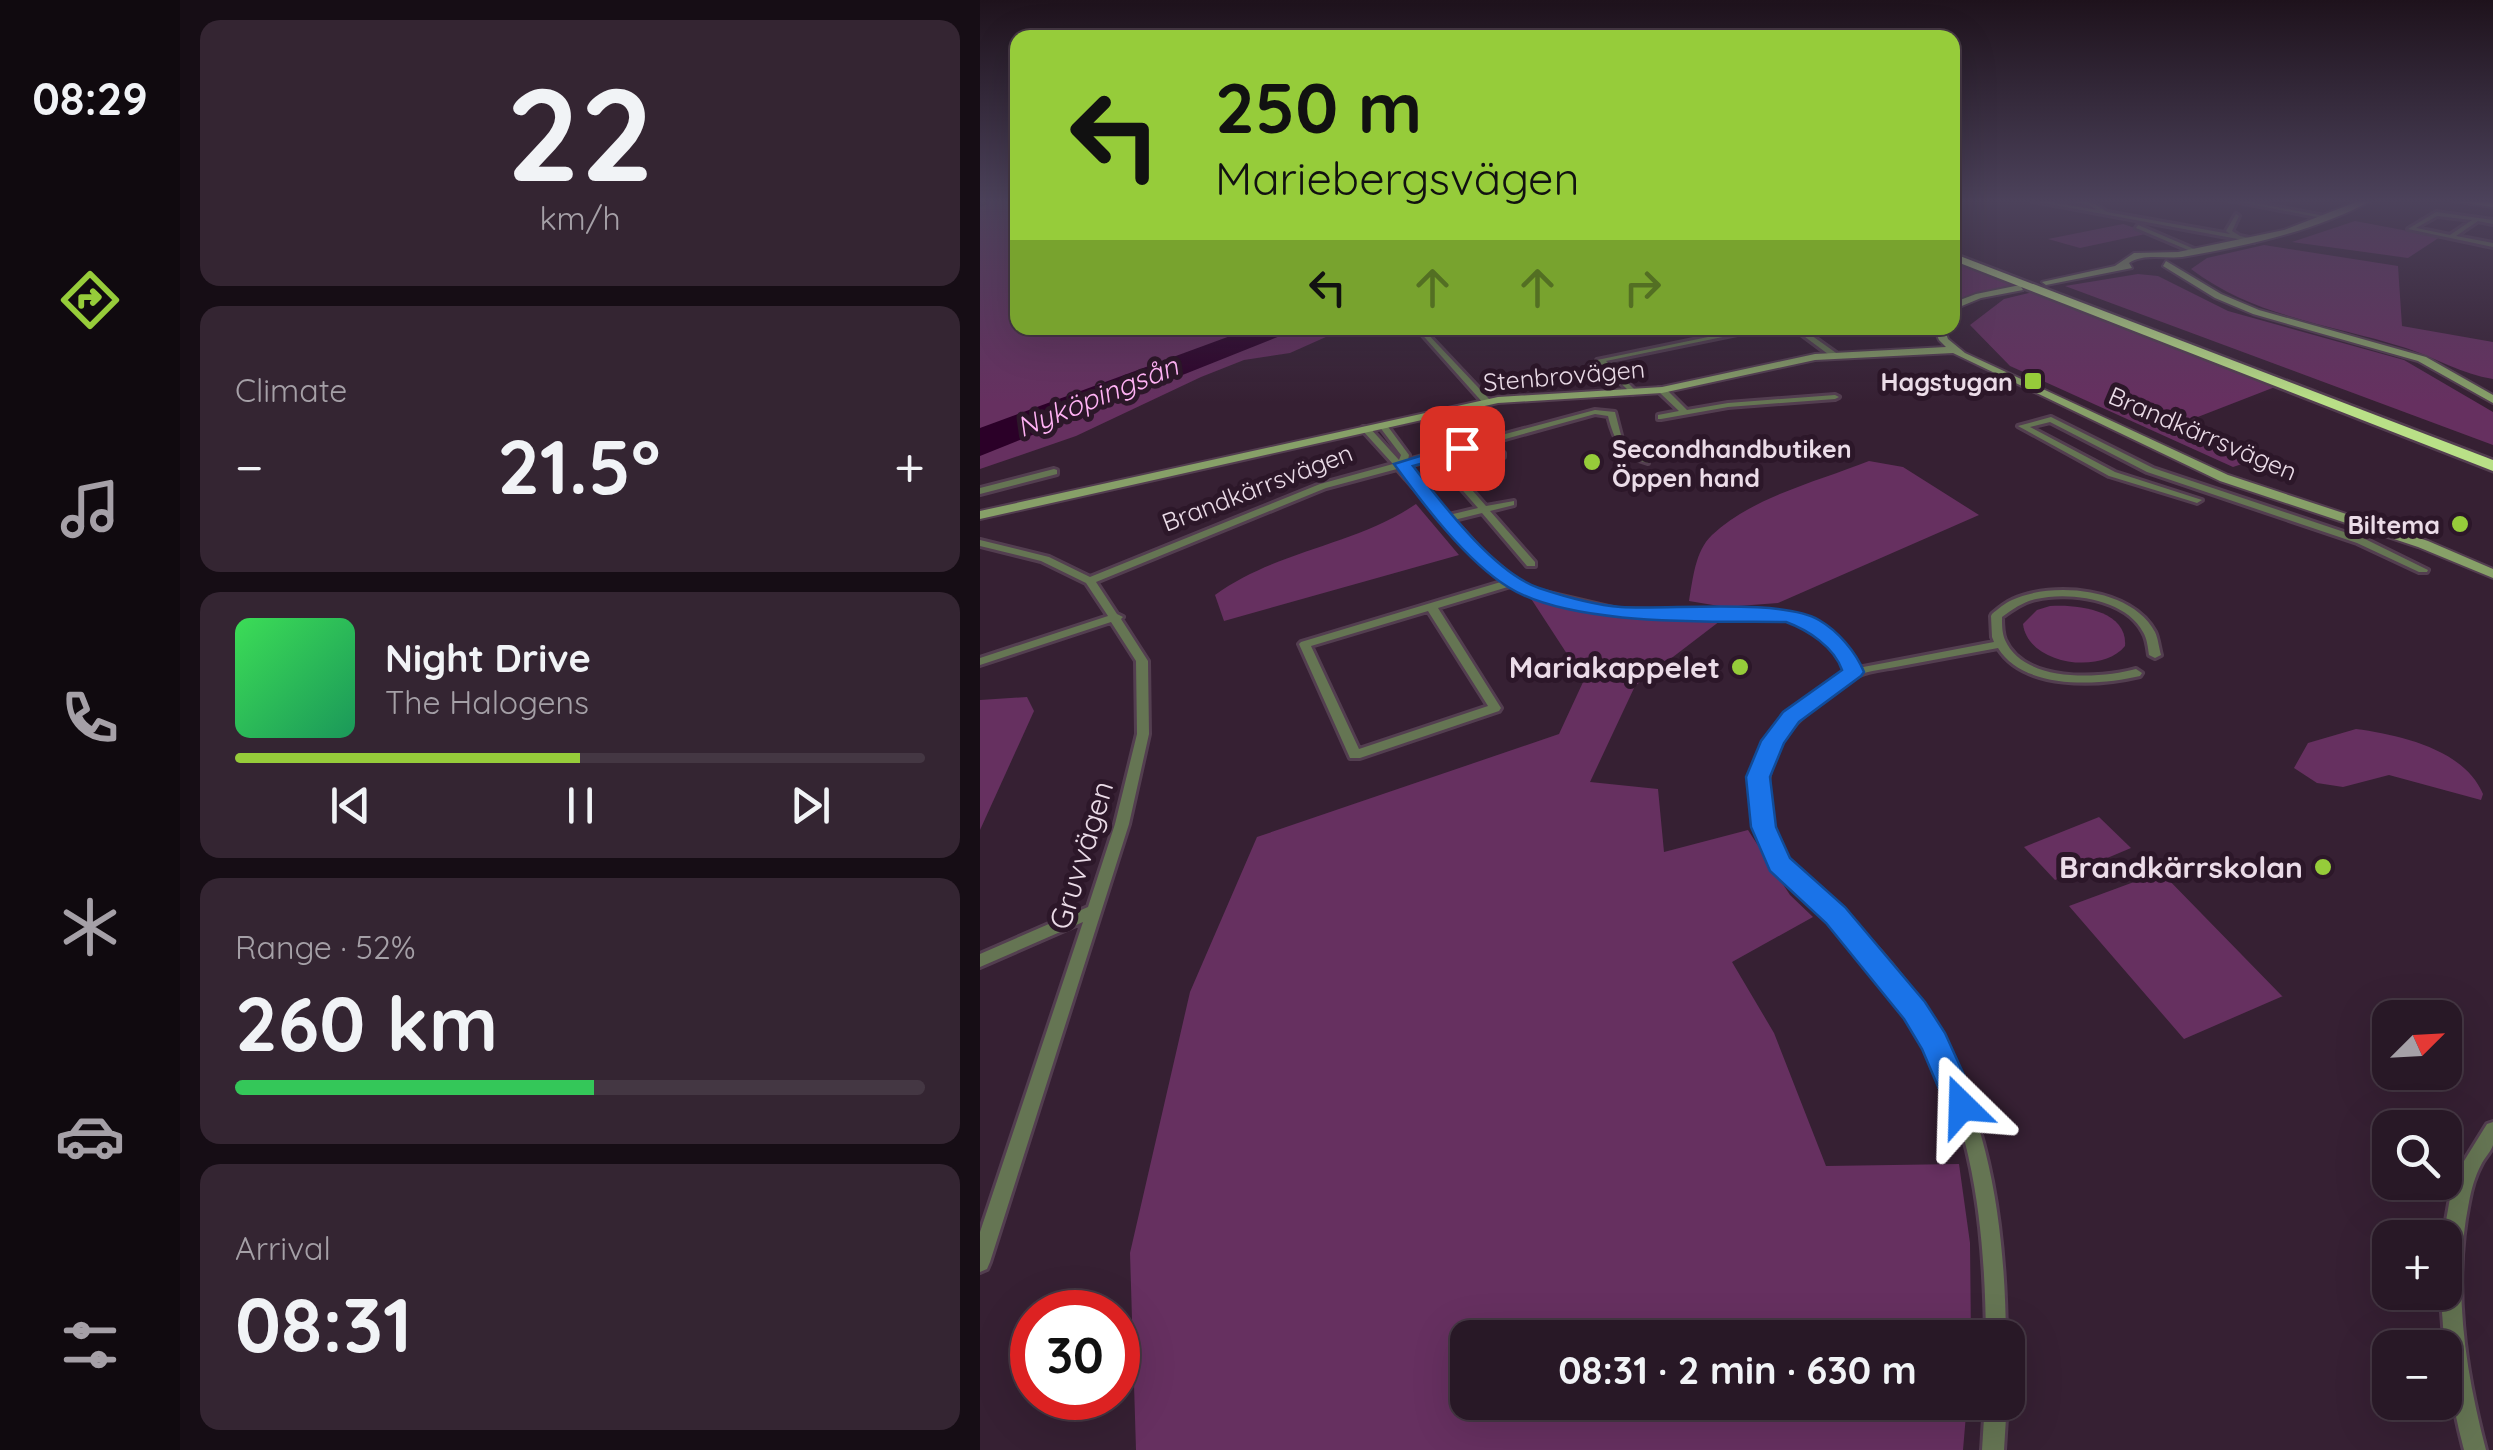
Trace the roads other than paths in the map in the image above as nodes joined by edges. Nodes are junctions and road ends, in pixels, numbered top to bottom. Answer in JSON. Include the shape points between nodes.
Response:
{"nodes":[{"id":1,"x":1987,"y":267,"type":"edge"},
{"id":2,"x":1988,"y":267,"type":"edge"},
{"id":3,"x":2119,"y":267,"type":"edge"},
{"id":4,"x":2159,"y":267,"type":"edge"},
{"id":5,"x":2172,"y":267,"type":"edge"},
{"id":6,"x":2186,"y":277,"type":"junction"},
{"id":7,"x":2046,"y":282,"type":"dead end"},
{"id":8,"x":2020,"y":288,"type":"dead end"},
{"id":9,"x":1960,"y":304,"type":"edge"},
{"id":10,"x":1426,"y":335,"type":"edge"},
{"id":11,"x":1725,"y":335,"type":"edge"},
{"id":12,"x":1807,"y":335,"type":"edge"},
{"id":13,"x":1943,"y":335,"type":"edge"},
{"id":14,"x":1953,"y":350,"type":"junction"},
{"id":15,"x":1835,"y":355,"type":"junction"},
{"id":16,"x":1662,"y":390,"type":"junction"},
{"id":17,"x":1617,"y":392,"type":"junction"},
{"id":18,"x":1632,"y":392,"type":"junction"},
{"id":19,"x":1835,"y":397,"type":"dead end"},
{"id":20,"x":2493,"y":400,"type":"edge"},
{"id":21,"x":1487,"y":402,"type":"junction"},
{"id":22,"x":1684,"y":412,"type":"junction"},
{"id":23,"x":1661,"y":417,"type":"dead end"},
{"id":24,"x":1613,"y":418,"type":"junction"},
{"id":25,"x":1383,"y":426,"type":"junction"},
{"id":26,"x":1366,"y":429,"type":"junction"},
{"id":27,"x":1501,"y":455,"type":"dead end"},
{"id":28,"x":2493,"y":456,"type":"edge"},
{"id":29,"x":1646,"y":462,"type":"dead end"},
{"id":30,"x":1402,"y":464,"type":"junction"},
{"id":31,"x":2493,"y":466,"type":"edge"},
{"id":32,"x":1054,"y":472,"type":"dead end"},
{"id":33,"x":2224,"y":478,"type":"junction"},
{"id":34,"x":2205,"y":488,"type":"junction"},
{"id":35,"x":980,"y":491,"type":"edge"},
{"id":36,"x":2197,"y":500,"type":"dead end"},
{"id":37,"x":1511,"y":503,"type":"dead end"},
{"id":38,"x":1482,"y":510,"type":"junction"},
{"id":39,"x":980,"y":515,"type":"edge"},
{"id":40,"x":1446,"y":519,"type":"junction"},
{"id":41,"x":980,"y":544,"type":"edge"},
{"id":42,"x":1531,"y":564,"type":"dead end"},
{"id":43,"x":2423,"y":570,"type":"dead end"},
{"id":44,"x":2493,"y":574,"type":"edge"},
{"id":45,"x":1090,"y":581,"type":"junction"},
{"id":46,"x":1512,"y":582,"type":"junction"},
{"id":47,"x":1431,"y":606,"type":"junction"},
{"id":48,"x":1117,"y":617,"type":"junction"},
{"id":49,"x":2000,"y":644,"type":"junction"},
{"id":50,"x":2155,"y":656,"type":"dead end"},
{"id":51,"x":980,"y":662,"type":"edge"},
{"id":52,"x":1854,"y":672,"type":"junction"},
{"id":53,"x":2136,"y":673,"type":"dead end"},
{"id":54,"x":1094,"y":912,"type":"junction"},
{"id":55,"x":980,"y":961,"type":"edge"},
{"id":56,"x":2493,"y":1130,"type":"edge"},
{"id":57,"x":980,"y":1262,"type":"edge"},
{"id":58,"x":1995,"y":1320,"type":"edge"},
{"id":59,"x":1995,"y":1420,"type":"edge"},
{"id":60,"x":1993,"y":1450,"type":"edge"},
{"id":61,"x":2476,"y":1450,"type":"edge"}],
"edges":[{"from":1,"to":31,"type":"highway"},
{"from":2,"to":28,"type":"highway"},
{"from":3,"to":7,"type":"street"},
{"from":4,"to":6,"type":"street"},
{"from":5,"to":6,"type":"street"},
{"from":6,"to":20,"type":"street","via":[[2256,312],[2422,359]]},
{"from":8,"to":9,"type":"street"},
{"from":10,"to":21,"type":"street"},
{"from":11,"to":18,"type":"street","via":[[1600,360]]},
{"from":12,"to":15,"type":"street"},
{"from":13,"to":14,"type":"street"},
{"from":14,"to":15,"type":"street","name":"Stenbrovägen"},
{"from":14,"to":33,"type":"street","name":"Brandkärrsvägen"},
{"from":15,"to":16,"type":"street","name":"Stenbrovägen"},
{"from":16,"to":18,"type":"street","name":"Stenbrovägen"},
{"from":16,"to":22,"type":"street"},
{"from":17,"to":18,"type":"street","name":"Stenbrovägen"},
{"from":17,"to":21,"type":"street","name":"Stenbrovägen"},
{"from":17,"to":24,"type":"street"},
{"from":19,"to":22,"type":"street"},
{"from":21,"to":25,"type":"street","name":"Stenbrovägen"},
{"from":22,"to":23,"type":"street"},
{"from":24,"to":29,"type":"street","via":[[1618,440]]},
{"from":24,"to":30,"type":"street","name":"Brandkärrsvägen","via":[[1595,412]]},
{"from":25,"to":26,"type":"street","name":"Stenbrovägen"},
{"from":25,"to":30,"type":"street","via":[[1404,455]]},
{"from":26,"to":30,"type":"street","via":[[1388,459]]},
{"from":26,"to":39,"type":"street","name":"Stenbrovägen"},
{"from":27,"to":38,"type":"street","via":[[1446,466]]},
{"from":30,"to":40,"type":"street"},
{"from":30,"to":45,"type":"street","name":"Brandkärrsvägen","via":[[1323,486]]},
{"from":32,"to":35,"type":"street"},
{"from":33,"to":34,"type":"street"},
{"from":33,"to":44,"type":"street","name":"Brandkärrsvägen"},
{"from":34,"to":36,"type":"street","via":[[2122,458],[2051,419],[2022,426],[2112,474]]},
{"from":34,"to":43,"type":"street"},
{"from":37,"to":38,"type":"street"},
{"from":38,"to":40,"type":"street"},
{"from":38,"to":42,"type":"street"},
{"from":40,"to":46,"type":"street"},
{"from":41,"to":45,"type":"street","name":"Gruvvägen","via":[[1045,559]]},
{"from":45,"to":48,"type":"street","name":"Gruvvägen"},
{"from":46,"to":47,"type":"street"},
{"from":46,"to":52,"type":"street","via":[[1616,612],[1789,616],[1832,640]]},
{"from":47,"to":47,"type":"street","via":[[1305,644],[1356,755],[1494,708]]},
{"from":48,"to":51,"type":"street"},
{"from":48,"to":54,"type":"street","name":"Gruvvägen","via":[[1142,661],[1143,734]]},
{"from":49,"to":50,"type":"street","via":[[1996,616],[2007,604],[2070,592],[2137,617],[2150,631]]},
{"from":49,"to":52,"type":"street"},
{"from":49,"to":53,"type":"street","via":[[2026,665],[2064,679],[2105,681]]},
{"from":52,"to":58,"type":"street","via":[[1791,717],[1773,741],[1758,777],[1763,827],[1779,864],[1846,926],[1914,1010],[1955,1084],[1986,1180]]},
{"from":54,"to":55,"type":"street"},
{"from":54,"to":57,"type":"street","name":"Gruvvägen"},
{"from":56,"to":61,"type":"street","via":[[2467,1169],[2452,1235],[2460,1396]]},
{"from":59,"to":60,"type":"street"}]}
